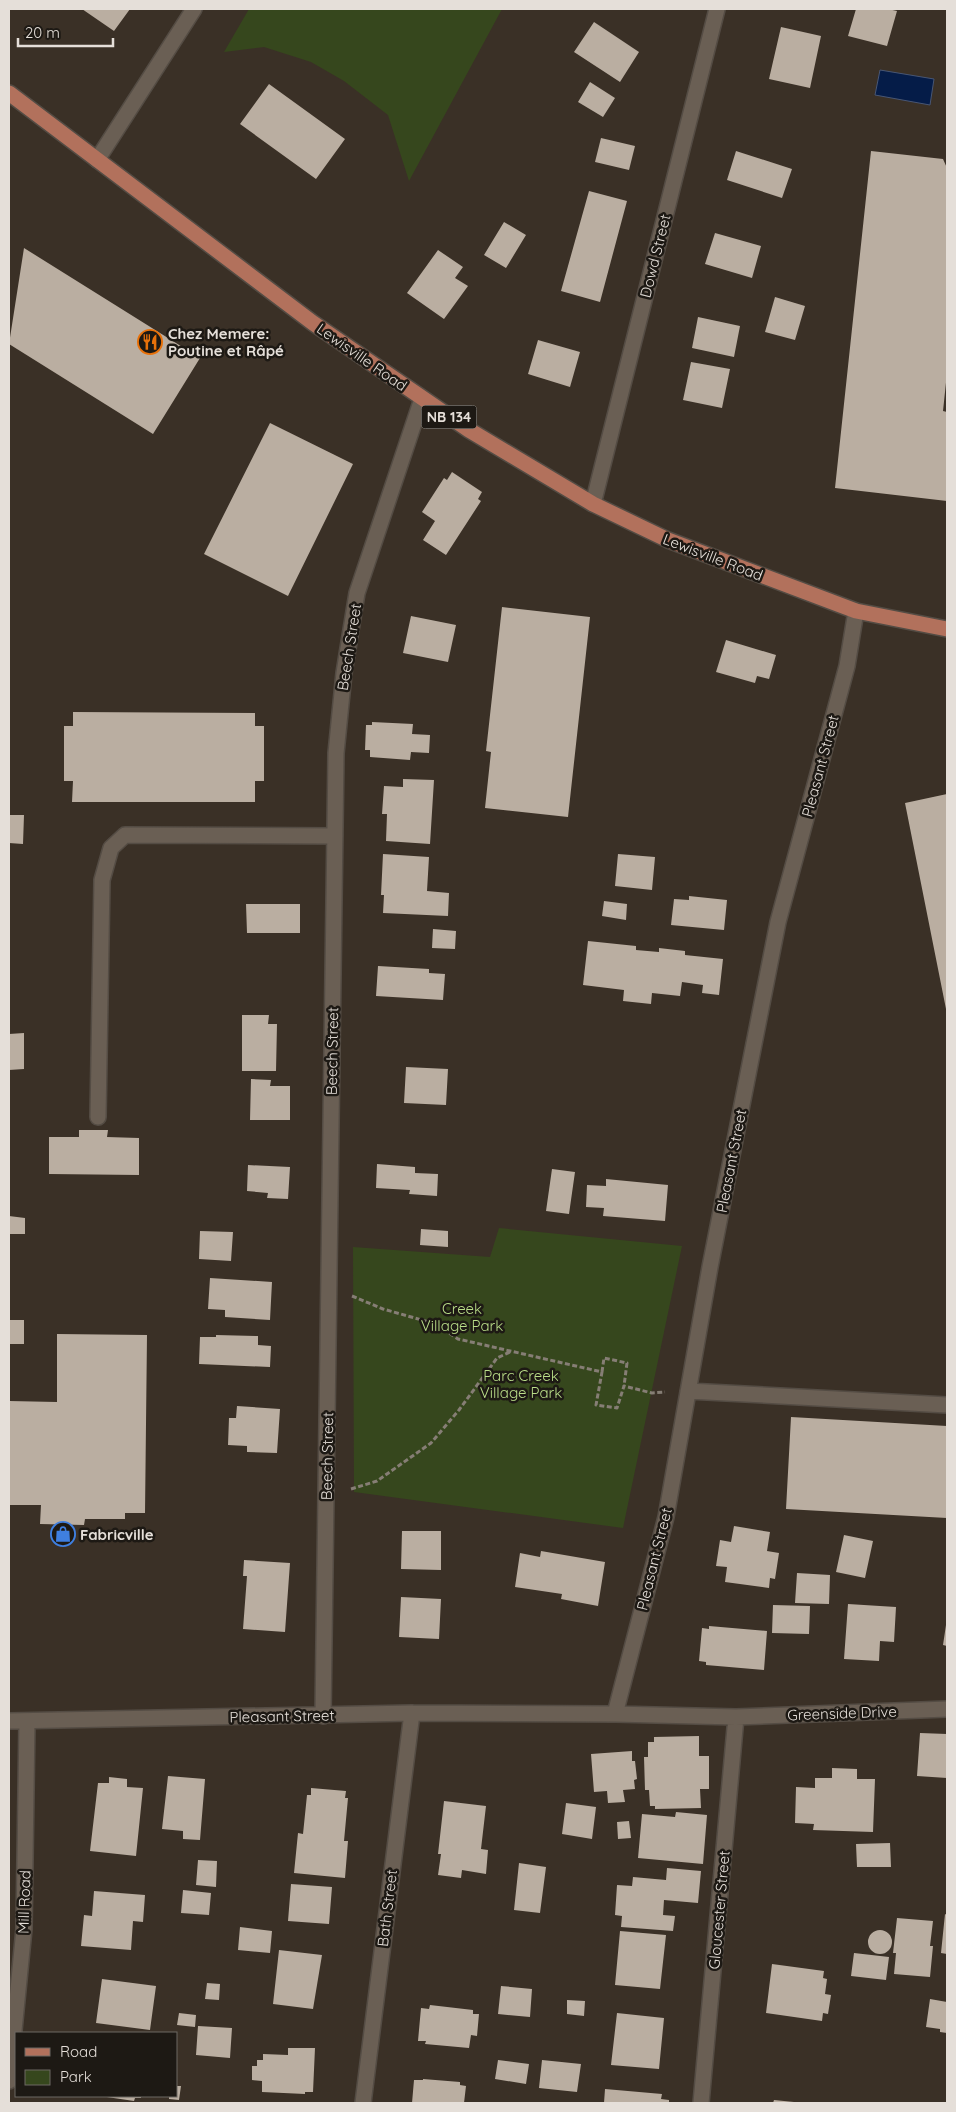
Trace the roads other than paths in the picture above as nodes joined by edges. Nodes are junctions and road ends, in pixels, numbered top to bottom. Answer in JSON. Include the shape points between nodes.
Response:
{"nodes":[{"id":1,"x":194,"y":9,"type":"edge"},
{"id":2,"x":717,"y":9,"type":"edge"},
{"id":3,"x":9,"y":93,"type":"edge"},
{"id":4,"x":97,"y":160,"type":"junction"},
{"id":5,"x":422,"y":399,"type":"junction"},
{"id":6,"x":593,"y":504,"type":"junction"},
{"id":7,"x":856,"y":611,"type":"junction"},
{"id":8,"x":947,"y":629,"type":"edge"},
{"id":9,"x":335,"y":836,"type":"junction"},
{"id":10,"x":98,"y":1117,"type":"dead end"},
{"id":11,"x":688,"y":1391,"type":"junction"},
{"id":12,"x":947,"y":1405,"type":"edge"},
{"id":13,"x":947,"y":1709,"type":"edge"},
{"id":14,"x":412,"y":1713,"type":"junction"},
{"id":15,"x":615,"y":1714,"type":"junction"},
{"id":16,"x":323,"y":1716,"type":"junction"},
{"id":17,"x":736,"y":1717,"type":"junction"},
{"id":18,"x":9,"y":1721,"type":"edge"},
{"id":19,"x":27,"y":1721,"type":"junction"},
{"id":20,"x":11,"y":2044,"type":"edge"},
{"id":21,"x":9,"y":2081,"type":"edge"},
{"id":22,"x":363,"y":2103,"type":"edge"},
{"id":23,"x":701,"y":2103,"type":"edge"}],
"edges":[{"from":1,"to":4,"type":"street"},
{"from":2,"to":6,"type":"street","name":"Dowd Street"},
{"from":3,"to":4,"type":"main road","name":"Lewisville Road","number":"NB 134"},
{"from":4,"to":5,"type":"main road","name":"Lewisville Road","number":"NB 134","via":[[306,318]]},
{"from":5,"to":6,"type":"main road","name":"Lewisville Road","number":"NB 134"},
{"from":5,"to":9,"type":"street","name":"Beech Street","via":[[357,593],[344,672],[336,753]]},
{"from":6,"to":7,"type":"main road","name":"Lewisville Road","number":"NB 134","via":[[668,540]]},
{"from":7,"to":8,"type":"main road","name":"Lewisville Road","number":"NB 134"},
{"from":7,"to":11,"type":"street","name":"Pleasant Street","via":[[847,666],[778,922]]},
{"from":9,"to":10,"type":"street","via":[[125,835],[111,848],[102,880]]},
{"from":9,"to":16,"type":"street","name":"Beech Street"},
{"from":11,"to":12,"type":"street"},
{"from":11,"to":15,"type":"street","name":"Pleasant Street","via":[[666,1517]]},
{"from":13,"to":17,"type":"street","name":"Greenside Drive"},
{"from":14,"to":15,"type":"street","name":"Pleasant Street"},
{"from":14,"to":16,"type":"street","name":"Pleasant Street"},
{"from":14,"to":22,"type":"street","name":"Bath Street"},
{"from":15,"to":17,"type":"street","name":"Pleasant Street"},
{"from":16,"to":19,"type":"street","name":"Pleasant Street"},
{"from":17,"to":23,"type":"street","name":"Gloucester Street"},
{"from":18,"to":19,"type":"street","name":"Pleasant Street"},
{"from":19,"to":20,"type":"street","name":"Mill Road","via":[[24,1929]]},
{"from":20,"to":21,"type":"street","name":"Mill Road"}]}
